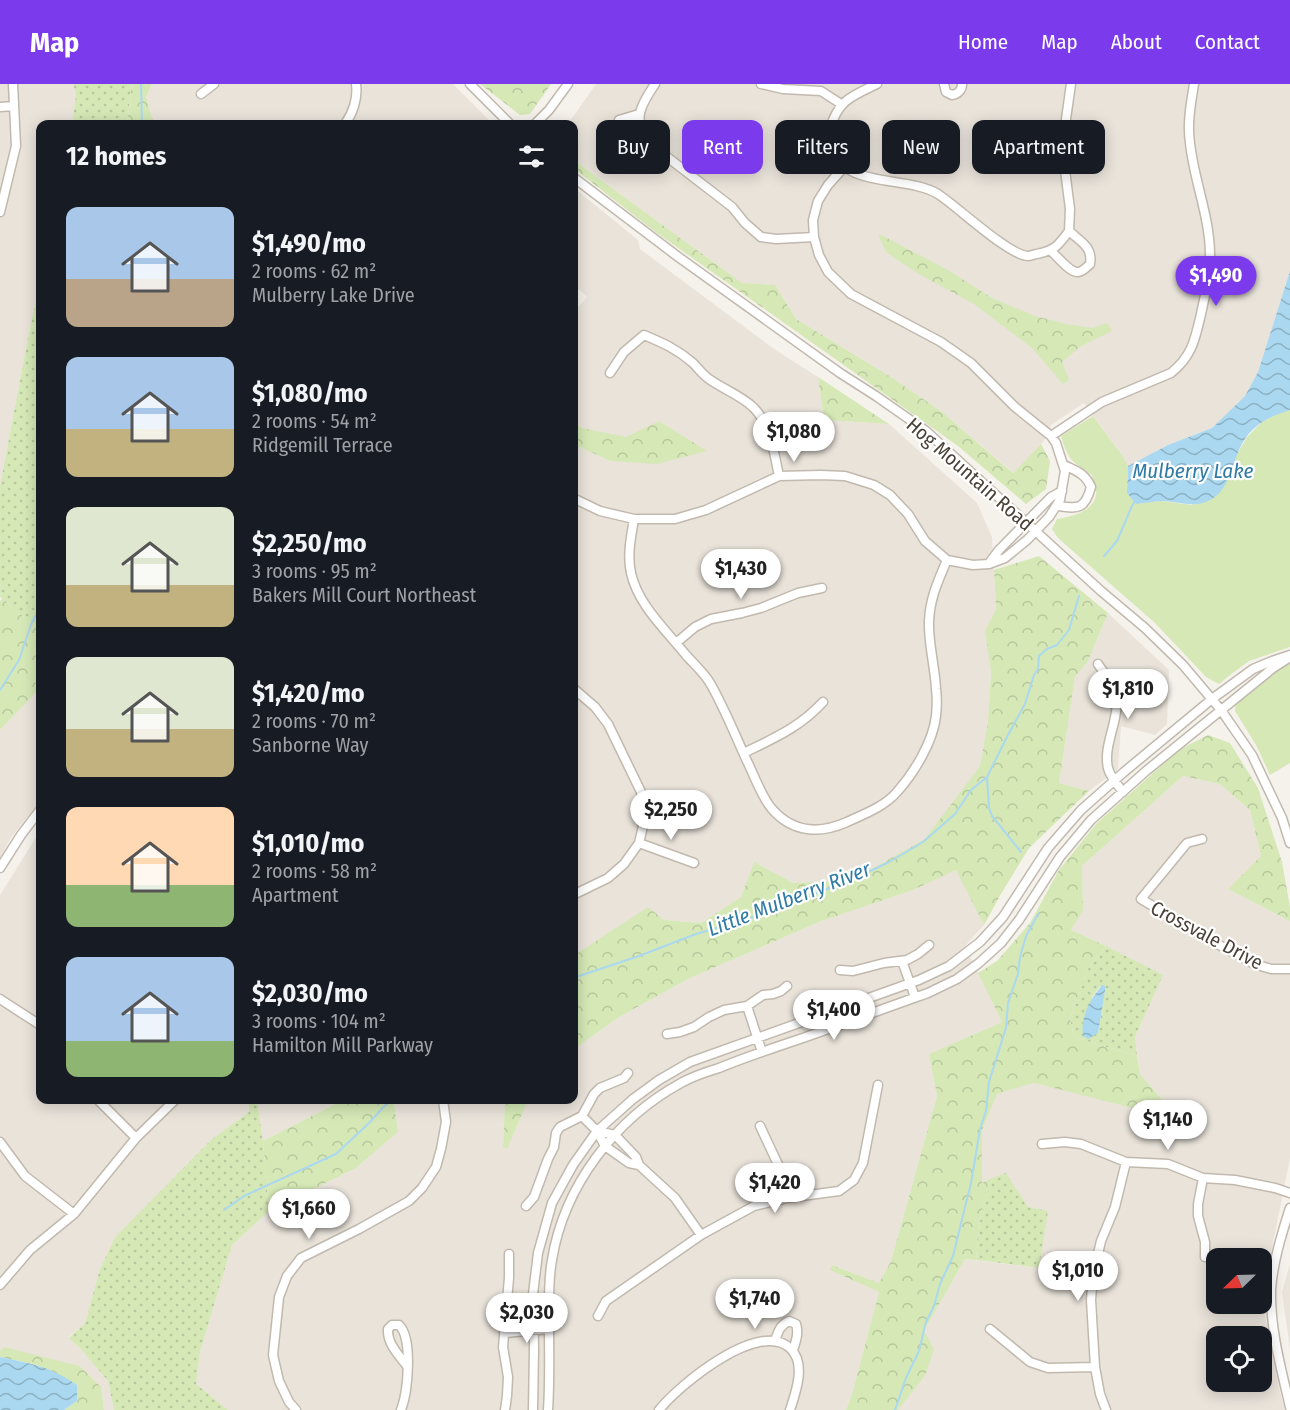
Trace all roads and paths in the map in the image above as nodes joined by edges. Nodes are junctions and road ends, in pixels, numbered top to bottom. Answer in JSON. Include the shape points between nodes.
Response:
{"nodes":[{"id":1,"x":13,"y":84,"type":"edge"},
{"id":2,"x":214,"y":84,"type":"edge"},
{"id":3,"x":356,"y":84,"type":"edge"},
{"id":4,"x":470,"y":84,"type":"edge"},
{"id":5,"x":568,"y":84,"type":"edge"},
{"id":6,"x":655,"y":84,"type":"edge"},
{"id":7,"x":761,"y":84,"type":"edge"},
{"id":8,"x":877,"y":84,"type":"edge"},
{"id":9,"x":944,"y":84,"type":"edge"},
{"id":10,"x":962,"y":84,"type":"edge"},
{"id":11,"x":1071,"y":84,"type":"edge"},
{"id":12,"x":1194,"y":84,"type":"edge"},
{"id":13,"x":201,"y":94,"type":"dead end"},
{"id":14,"x":841,"y":105,"type":"junction"},
{"id":15,"x":14,"y":106,"type":"junction"},
{"id":16,"x":0,"y":107,"type":"edge"},
{"id":17,"x":639,"y":114,"type":"junction"},
{"id":18,"x":347,"y":120,"type":"edge"},
{"id":19,"x":506,"y":120,"type":"edge"},
{"id":20,"x":539,"y":120,"type":"edge"},
{"id":21,"x":619,"y":120,"type":"edge"},
{"id":22,"x":640,"y":120,"type":"edge"},
{"id":23,"x":833,"y":120,"type":"edge"},
{"id":24,"x":670,"y":160,"type":"edge"},
{"id":25,"x":838,"y":174,"type":"edge"},
{"id":26,"x":856,"y":174,"type":"edge"},
{"id":27,"x":578,"y":181,"type":"edge"},
{"id":28,"x":0,"y":212,"type":"edge"},
{"id":29,"x":1069,"y":231,"type":"junction"},
{"id":30,"x":814,"y":237,"type":"junction"},
{"id":31,"x":1051,"y":251,"type":"junction"},
{"id":32,"x":610,"y":373,"type":"dead end"},
{"id":33,"x":1051,"y":436,"type":"junction"},
{"id":34,"x":1064,"y":465,"type":"junction"},
{"id":35,"x":779,"y":476,"type":"junction"},
{"id":36,"x":1062,"y":491,"type":"junction"},
{"id":37,"x":578,"y":500,"type":"edge"},
{"id":38,"x":1058,"y":506,"type":"junction"},
{"id":39,"x":634,"y":519,"type":"junction"},
{"id":40,"x":1026,"y":522,"type":"junction"},
{"id":41,"x":1036,"y":531,"type":"junction"},
{"id":42,"x":947,"y":560,"type":"junction"},
{"id":43,"x":989,"y":564,"type":"junction"},
{"id":44,"x":822,"y":588,"type":"dead end"},
{"id":45,"x":676,"y":643,"type":"junction"},
{"id":46,"x":1290,"y":656,"type":"edge"},
{"id":47,"x":1098,"y":664,"type":"dead end"},
{"id":48,"x":578,"y":692,"type":"edge"},
{"id":49,"x":1212,"y":699,"type":"junction"},
{"id":50,"x":823,"y":702,"type":"dead end"},
{"id":51,"x":1221,"y":710,"type":"junction"},
{"id":52,"x":744,"y":753,"type":"junction"},
{"id":53,"x":1114,"y":781,"type":"junction"},
{"id":54,"x":1123,"y":792,"type":"junction"},
{"id":55,"x":36,"y":815,"type":"edge"},
{"id":56,"x":1202,"y":839,"type":"dead end"},
{"id":57,"x":639,"y":843,"type":"junction"},
{"id":58,"x":1290,"y":843,"type":"edge"},
{"id":59,"x":694,"y":863,"type":"dead end"},
{"id":60,"x":0,"y":868,"type":"edge"},
{"id":61,"x":578,"y":889,"type":"edge"},
{"id":62,"x":929,"y":945,"type":"dead end"},
{"id":63,"x":902,"y":961,"type":"junction"},
{"id":64,"x":1290,"y":969,"type":"edge"},
{"id":65,"x":840,"y":970,"type":"dead end"},
{"id":66,"x":910,"y":983,"type":"junction"},
{"id":67,"x":787,"y":986,"type":"dead end"},
{"id":68,"x":915,"y":997,"type":"junction"},
{"id":69,"x":0,"y":999,"type":"edge"},
{"id":70,"x":747,"y":1006,"type":"junction"},
{"id":71,"x":36,"y":1022,"type":"edge"},
{"id":72,"x":668,"y":1034,"type":"dead end"},
{"id":73,"x":756,"y":1038,"type":"junction"},
{"id":74,"x":762,"y":1052,"type":"junction"},
{"id":75,"x":628,"y":1073,"type":"dead end"},
{"id":76,"x":878,"y":1085,"type":"dead end"},
{"id":77,"x":102,"y":1104,"type":"edge"},
{"id":78,"x":171,"y":1104,"type":"edge"},
{"id":79,"x":444,"y":1104,"type":"edge"},
{"id":80,"x":582,"y":1116,"type":"junction"},
{"id":81,"x":760,"y":1126,"type":"dead end"},
{"id":82,"x":597,"y":1131,"type":"junction"},
{"id":83,"x":615,"y":1135,"type":"junction"},
{"id":84,"x":136,"y":1138,"type":"junction"},
{"id":85,"x":0,"y":1142,"type":"edge"},
{"id":86,"x":1042,"y":1144,"type":"dead end"},
{"id":87,"x":605,"y":1146,"type":"junction"},
{"id":88,"x":1126,"y":1162,"type":"junction"},
{"id":89,"x":639,"y":1165,"type":"junction"},
{"id":90,"x":1203,"y":1178,"type":"junction"},
{"id":91,"x":1290,"y":1193,"type":"edge"},
{"id":92,"x":787,"y":1198,"type":"junction"},
{"id":93,"x":526,"y":1206,"type":"dead end"},
{"id":94,"x":1290,"y":1208,"type":"edge"},
{"id":95,"x":74,"y":1214,"type":"junction"},
{"id":96,"x":701,"y":1235,"type":"junction"},
{"id":97,"x":509,"y":1254,"type":"dead end"},
{"id":98,"x":1205,"y":1257,"type":"dead end"},
{"id":99,"x":0,"y":1285,"type":"edge"},
{"id":100,"x":598,"y":1316,"type":"dead end"},
{"id":101,"x":549,"y":1329,"type":"junction"},
{"id":102,"x":990,"y":1329,"type":"dead end"},
{"id":103,"x":534,"y":1330,"type":"junction"},
{"id":104,"x":504,"y":1333,"type":"junction"},
{"id":105,"x":775,"y":1341,"type":"junction"},
{"id":106,"x":793,"y":1350,"type":"junction"},
{"id":107,"x":407,"y":1366,"type":"dead end"},
{"id":108,"x":1095,"y":1367,"type":"junction"},
{"id":109,"x":1290,"y":1407,"type":"edge"},
{"id":110,"x":296,"y":1410,"type":"edge"},
{"id":111,"x":401,"y":1410,"type":"edge"},
{"id":112,"x":505,"y":1410,"type":"edge"},
{"id":113,"x":533,"y":1410,"type":"edge"},
{"id":114,"x":548,"y":1410,"type":"edge"},
{"id":115,"x":659,"y":1410,"type":"edge"},
{"id":116,"x":790,"y":1410,"type":"edge"},
{"id":117,"x":1106,"y":1410,"type":"edge"}],
"edges":[{"from":1,"to":15,"type":"street"},
{"from":2,"to":13,"type":"street"},
{"from":3,"to":18,"type":"street","via":[[355,103]]},
{"from":4,"to":19,"type":"street"},
{"from":5,"to":20,"type":"street"},
{"from":6,"to":17,"type":"street","via":[[643,100]]},
{"from":7,"to":14,"type":"street","via":[[820,91]]},
{"from":8,"to":14,"type":"street"},
{"from":9,"to":10,"type":"street","via":[[946,92],[952,95],[959,93]]},
{"from":11,"to":29,"type":"street","via":[[1065,170]]},
{"from":12,"to":33,"type":"street","via":[[1190,142],[1210,255],[1192,349],[1171,373],[1102,402]]},
{"from":14,"to":23,"type":"street"},
{"from":15,"to":16,"type":"street"},
{"from":15,"to":28,"type":"street","via":[[16,146]]},
{"from":17,"to":21,"type":"street"},
{"from":17,"to":22,"type":"street"},
{"from":24,"to":30,"type":"street","via":[[732,207],[761,237]]},
{"from":25,"to":30,"type":"street","via":[[818,201]]},
{"from":26,"to":31,"type":"street","via":[[912,184],[937,194],[1011,250],[1027,256]]},
{"from":27,"to":40,"type":"street","name":"Hog Mountain Road","via":[[677,256],[926,431]]},
{"from":29,"to":31,"type":"street"},
{"from":29,"to":31,"type":"street","via":[[1089,249],[1090,264],[1084,270],[1071,271]]},
{"from":30,"to":33,"type":"street","via":[[828,272],[851,294],[941,342],[971,363]]},
{"from":32,"to":35,"type":"street","via":[[624,352],[644,335],[672,346],[708,379],[754,408],[771,440]]},
{"from":33,"to":34,"type":"street"},
{"from":34,"to":36,"type":"street"},
{"from":34,"to":38,"type":"street","via":[[1088,478],[1091,487],[1080,507]]},
{"from":35,"to":39,"type":"street","via":[[691,515]]},
{"from":35,"to":42,"type":"street","via":[[845,476],[873,485],[908,513],[924,541]]},
{"from":36,"to":38,"type":"street"},
{"from":36,"to":40,"type":"street","via":[[1051,496]]},
{"from":37,"to":39,"type":"street"},
{"from":38,"to":41,"type":"street"},
{"from":39,"to":45,"type":"street","via":[[630,572],[647,608]]},
{"from":40,"to":41,"type":"street","name":"Hog Mountain Road"},
{"from":40,"to":43,"type":"street"},
{"from":41,"to":43,"type":"street","via":[[1005,558]]},
{"from":41,"to":49,"type":"street","name":"Hog Mountain Road","via":[[1145,628]]},
{"from":42,"to":43,"type":"street"},
{"from":42,"to":52,"type":"street","via":[[932,599],[929,623],[936,717],[928,744],[896,793],[877,808],[839,825],[801,828],[772,809]]},
{"from":44,"to":45,"type":"street","via":[[711,619]]},
{"from":45,"to":52,"type":"street","via":[[708,680]]},
{"from":46,"to":49,"type":"street","via":[[1253,669]]},
{"from":46,"to":51,"type":"street"},
{"from":47,"to":53,"type":"street","via":[[1114,688],[1117,709],[1107,752],[1108,769]]},
{"from":48,"to":57,"type":"street","via":[[609,724],[641,792],[645,818]]},
{"from":49,"to":51,"type":"street","name":"Hog Mountain Road"},
{"from":49,"to":53,"type":"street"},
{"from":50,"to":52,"type":"street","via":[[789,731]]},
{"from":51,"to":54,"type":"street"},
{"from":51,"to":58,"type":"street","name":"Hog Mountain Road","via":[[1252,755]]},
{"from":53,"to":54,"type":"street"},
{"from":53,"to":66,"type":"street","via":[[1081,810],[1048,848],[1003,916],[980,942],[949,966]]},
{"from":54,"to":68,"type":"street","via":[[1091,820],[1060,857],[1001,943],[957,979]]},
{"from":55,"to":60,"type":"street"},
{"from":56,"to":64,"type":"street","name":"Crossvale Drive","via":[[1187,843],[1141,898],[1254,964]]},
{"from":57,"to":59,"type":"street"},
{"from":57,"to":61,"type":"street","via":[[608,878]]},
{"from":62,"to":63,"type":"street"},
{"from":63,"to":65,"type":"street"},
{"from":63,"to":66,"type":"street"},
{"from":66,"to":68,"type":"street"},
{"from":66,"to":73,"type":"street"},
{"from":67,"to":70,"type":"street"},
{"from":68,"to":74,"type":"street"},
{"from":69,"to":71,"type":"street"},
{"from":70,"to":72,"type":"street","via":[[724,1010],[694,1027]]},
{"from":70,"to":73,"type":"street"},
{"from":73,"to":74,"type":"street"},
{"from":73,"to":82,"type":"street","via":[[690,1062],[659,1080]]},
{"from":74,"to":83,"type":"street","via":[[683,1082],[646,1105]]},
{"from":75,"to":80,"type":"street","via":[[600,1088]]},
{"from":76,"to":92,"type":"street","via":[[864,1163],[854,1180],[839,1191]]},
{"from":77,"to":84,"type":"street"},
{"from":78,"to":84,"type":"street"},
{"from":79,"to":110,"type":"street","via":[[446,1122],[441,1149],[436,1167],[422,1188],[409,1201],[301,1258],[287,1276],[279,1297],[273,1355],[279,1381]]},
{"from":80,"to":82,"type":"street"},
{"from":80,"to":93,"type":"street","via":[[556,1133],[534,1197]]},
{"from":81,"to":92,"type":"street","via":[[782,1173]]},
{"from":82,"to":83,"type":"street"},
{"from":82,"to":87,"type":"street"},
{"from":82,"to":103,"type":"street","via":[[552,1203],[538,1252]]},
{"from":83,"to":87,"type":"street"},
{"from":83,"to":89,"type":"street"},
{"from":84,"to":95,"type":"street"},
{"from":85,"to":95,"type":"street","via":[[25,1176]]},
{"from":86,"to":88,"type":"street","via":[[1081,1144]]},
{"from":87,"to":89,"type":"street","via":[[629,1163]]},
{"from":87,"to":101,"type":"street","via":[[570,1200],[562,1220],[549,1284]]},
{"from":88,"to":90,"type":"street","via":[[1168,1164]]},
{"from":88,"to":108,"type":"street","via":[[1093,1275]]},
{"from":89,"to":96,"type":"street","via":[[675,1198]]},
{"from":90,"to":91,"type":"street","via":[[1235,1180]]},
{"from":90,"to":98,"type":"street","via":[[1198,1216]]},
{"from":92,"to":96,"type":"street","via":[[754,1206]]},
{"from":94,"to":109,"type":"street","via":[[1271,1288],[1277,1352]]},
{"from":95,"to":99,"type":"street","via":[[30,1250]]},
{"from":96,"to":100,"type":"street","via":[[606,1301]]},
{"from":97,"to":104,"type":"street"},
{"from":101,"to":103,"type":"street"},
{"from":101,"to":114,"type":"street"},
{"from":102,"to":108,"type":"street","via":[[1030,1362],[1048,1368]]},
{"from":103,"to":104,"type":"street"},
{"from":103,"to":113,"type":"street"},
{"from":104,"to":112,"type":"street","via":[[508,1377]]},
{"from":105,"to":106,"type":"street"},
{"from":105,"to":106,"type":"street","via":[[784,1324],[796,1324]]},
{"from":105,"to":115,"type":"street","via":[[748,1345],[717,1360],[689,1380]]},
{"from":106,"to":116,"type":"street","via":[[799,1377]]},
{"from":107,"to":111,"type":"street"},
{"from":108,"to":117,"type":"street"}]}
